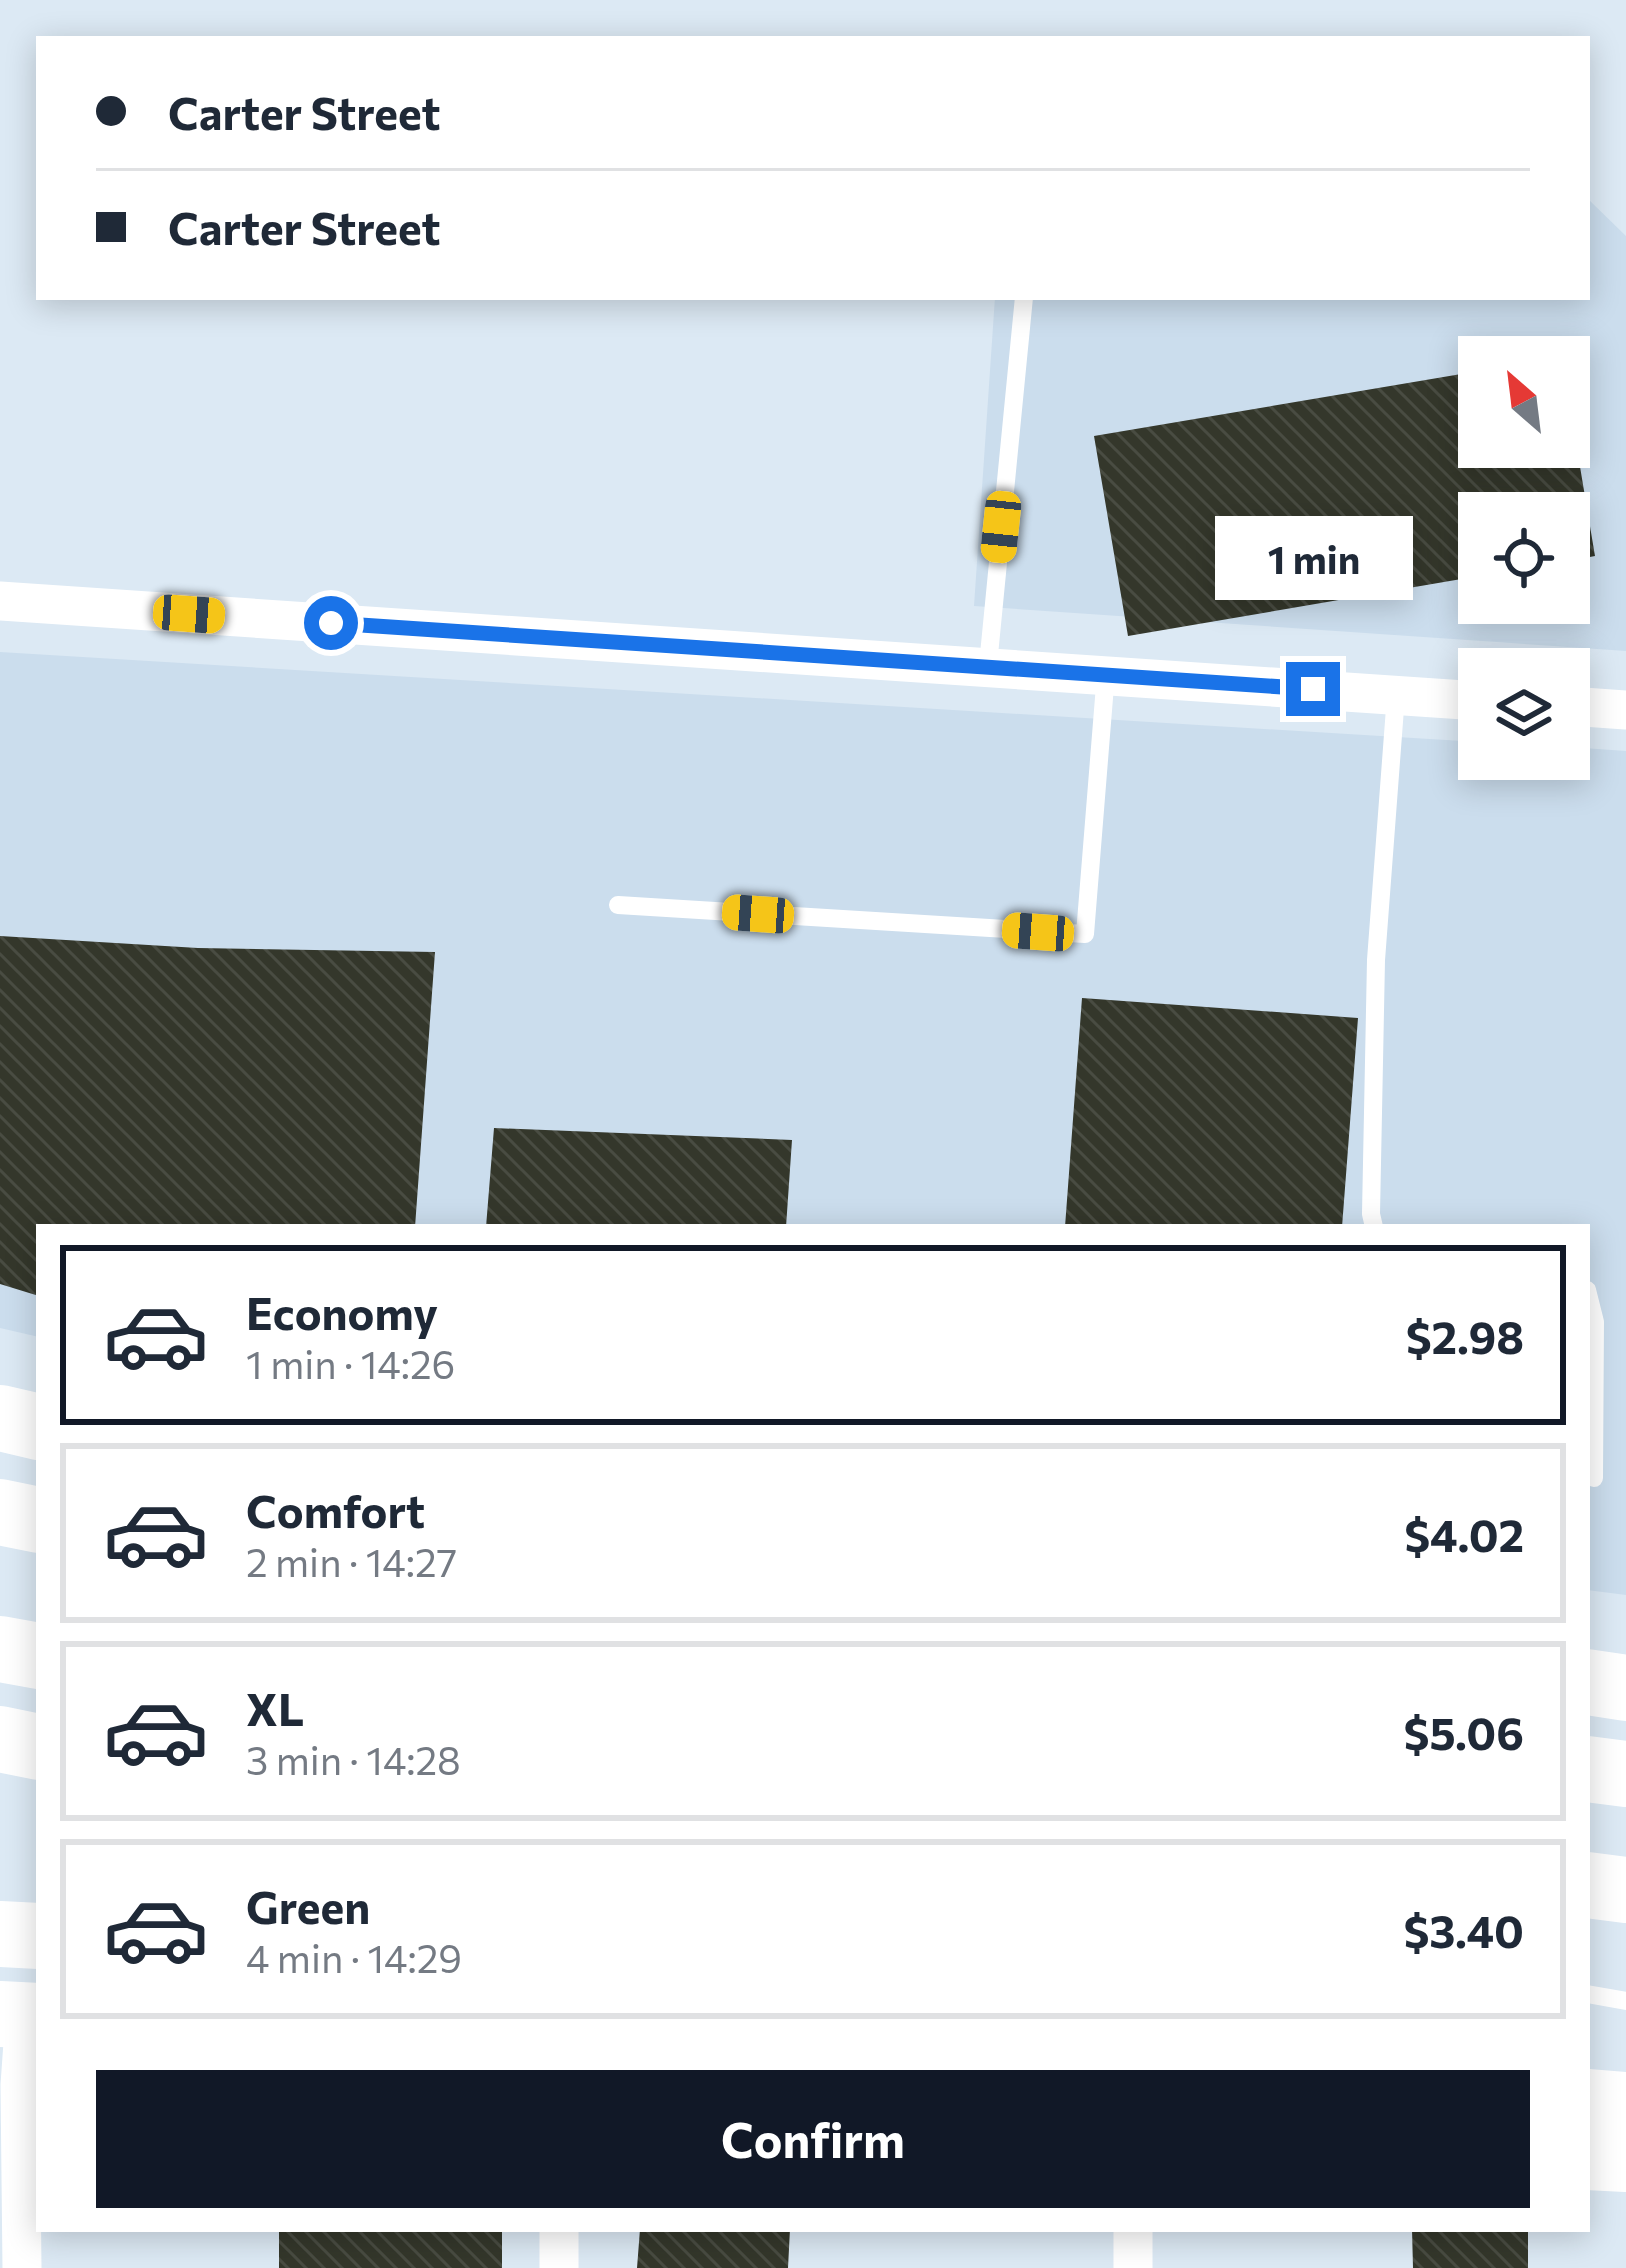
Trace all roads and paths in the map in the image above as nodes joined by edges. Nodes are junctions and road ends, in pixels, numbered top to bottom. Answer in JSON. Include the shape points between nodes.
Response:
{"nodes":[{"id":1,"x":1024,"y":300,"type":"edge"},
{"id":2,"x":0,"y":601,"type":"edge"},
{"id":3,"x":988,"y":665,"type":"junction"},
{"id":4,"x":1106,"y":674,"type":"junction"},
{"id":5,"x":1396,"y":695,"type":"junction"},
{"id":6,"x":1458,"y":699,"type":"edge"},
{"id":7,"x":1590,"y":707,"type":"edge"},
{"id":8,"x":1626,"y":710,"type":"edge"},
{"id":9,"x":617,"y":905,"type":"dead end"},
{"id":10,"x":1374,"y":1224,"type":"edge"},
{"id":11,"x":1590,"y":1302,"type":"edge"},
{"id":12,"x":0,"y":1418,"type":"edge"},
{"id":13,"x":36,"y":1426,"type":"edge"},
{"id":14,"x":1594,"y":1478,"type":"dead end"},
{"id":15,"x":0,"y":1512,"type":"edge"},
{"id":16,"x":36,"y":1519,"type":"edge"},
{"id":17,"x":0,"y":1648,"type":"edge"},
{"id":18,"x":36,"y":1655,"type":"edge"},
{"id":19,"x":1590,"y":1682,"type":"edge"},
{"id":20,"x":1626,"y":1688,"type":"edge"},
{"id":21,"x":0,"y":1739,"type":"edge"},
{"id":22,"x":36,"y":1746,"type":"edge"},
{"id":23,"x":1590,"y":1769,"type":"edge"},
{"id":24,"x":1626,"y":1774,"type":"edge"},
{"id":25,"x":1590,"y":1886,"type":"edge"},
{"id":26,"x":1626,"y":1890,"type":"edge"},
{"id":27,"x":0,"y":1934,"type":"edge"},
{"id":28,"x":36,"y":1936,"type":"edge"},
{"id":29,"x":1590,"y":1995,"type":"edge"},
{"id":30,"x":1626,"y":2001,"type":"edge"},
{"id":31,"x":21,"y":2015,"type":"edge"},
{"id":32,"x":1590,"y":2102,"type":"edge"},
{"id":33,"x":1626,"y":2105,"type":"edge"},
{"id":34,"x":1590,"y":2157,"type":"edge"},
{"id":35,"x":1626,"y":2159,"type":"edge"},
{"id":36,"x":559,"y":2232,"type":"edge"},
{"id":37,"x":1132,"y":2232,"type":"edge"},
{"id":38,"x":22,"y":2268,"type":"edge"},
{"id":39,"x":559,"y":2268,"type":"edge"},
{"id":40,"x":1133,"y":2268,"type":"edge"}],
"edges":[{"from":1,"to":3,"type":"lane"},
{"from":2,"to":3,"type":"street"},
{"from":3,"to":4,"type":"street"},
{"from":4,"to":5,"type":"street"},
{"from":4,"to":9,"type":"lane","via":[[1085,934]]},
{"from":5,"to":6,"type":"street"},
{"from":5,"to":10,"type":"lane","via":[[1376,960]]},
{"from":7,"to":8,"type":"street"},
{"from":11,"to":14,"type":"lane"},
{"from":12,"to":13,"type":"highway"},
{"from":15,"to":16,"type":"highway"},
{"from":17,"to":18,"type":"highway"},
{"from":19,"to":20,"type":"highway"},
{"from":21,"to":22,"type":"highway"},
{"from":23,"to":24,"type":"highway"},
{"from":25,"to":26,"type":"highway"},
{"from":27,"to":28,"type":"highway"},
{"from":29,"to":30,"type":"lane"},
{"from":31,"to":38,"type":"street"},
{"from":32,"to":33,"type":"highway"},
{"from":34,"to":35,"type":"highway"},
{"from":36,"to":39,"type":"street"},
{"from":37,"to":40,"type":"street"}]}
